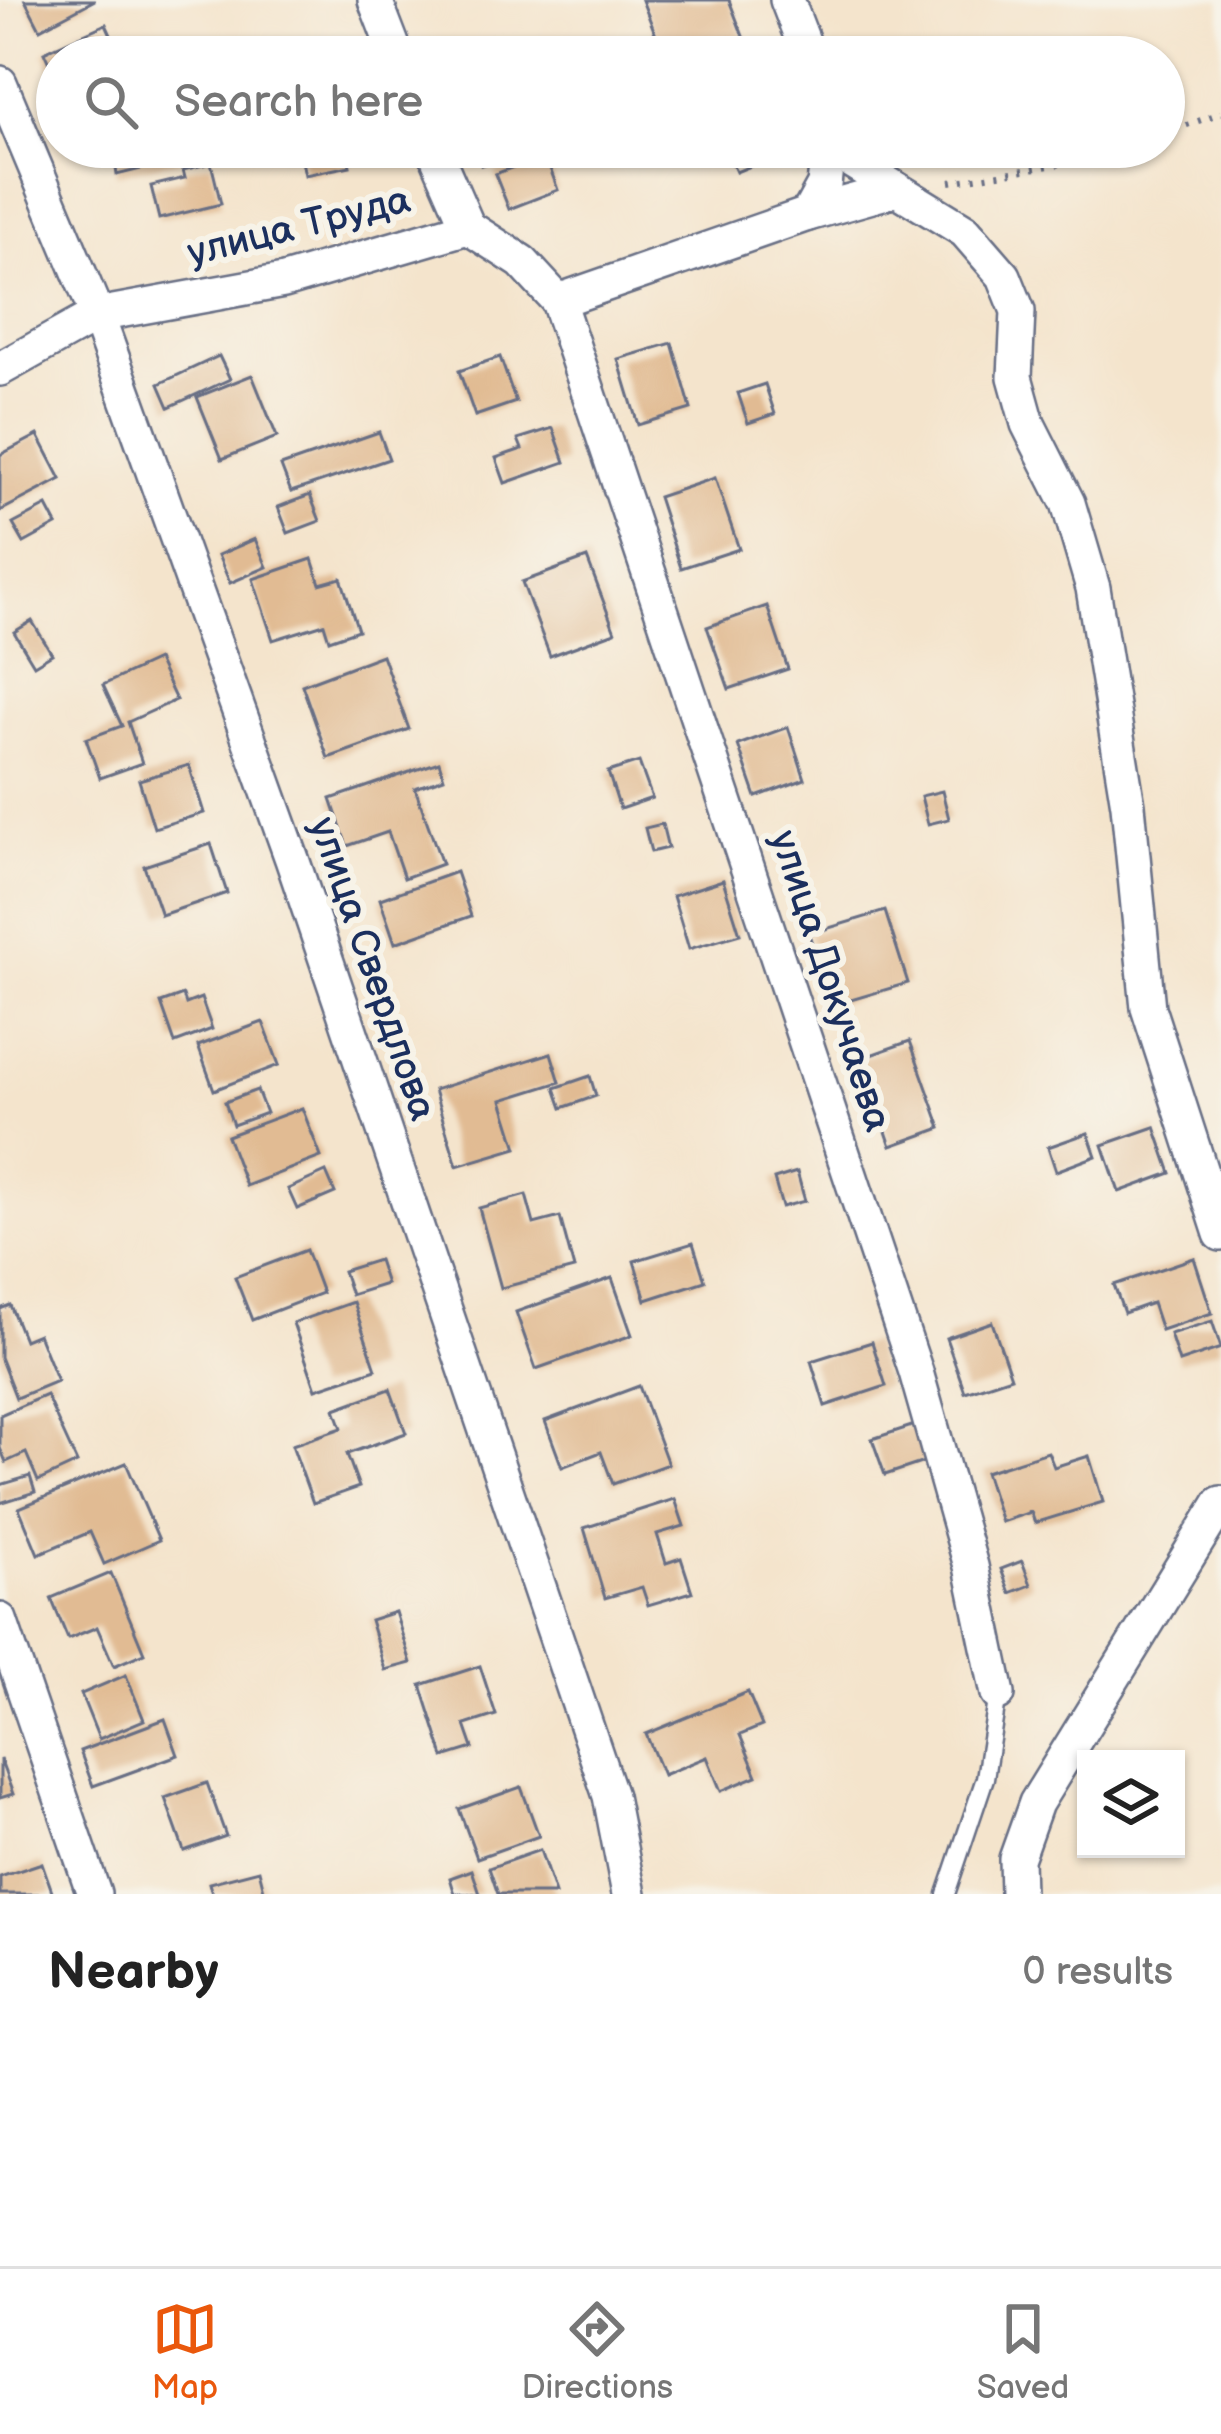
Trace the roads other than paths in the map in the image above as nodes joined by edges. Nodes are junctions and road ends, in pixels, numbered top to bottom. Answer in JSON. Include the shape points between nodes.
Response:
{"nodes":[{"id":1,"x":375,"y":0,"type":"edge"},
{"id":2,"x":787,"y":0,"type":"edge"},
{"id":3,"x":389,"y":36,"type":"edge"},
{"id":4,"x":800,"y":36,"type":"edge"},
{"id":5,"x":0,"y":83,"type":"edge"},
{"id":6,"x":442,"y":168,"type":"edge"},
{"id":7,"x":826,"y":168,"type":"edge"},
{"id":8,"x":859,"y":168,"type":"edge"},
{"id":9,"x":893,"y":190,"type":"junction"},
{"id":10,"x":808,"y":214,"type":"junction"},
{"id":11,"x":468,"y":227,"type":"junction"},
{"id":12,"x":558,"y":301,"type":"junction"},
{"id":13,"x":98,"y":315,"type":"junction"},
{"id":14,"x":0,"y":369,"type":"edge"},
{"id":15,"x":1221,"y":1234,"type":"edge"},
{"id":16,"x":1221,"y":1503,"type":"edge"},
{"id":17,"x":0,"y":1620,"type":"edge"},
{"id":18,"x":998,"y":1694,"type":"joint"},
{"id":19,"x":632,"y":1890,"type":"edge"},
{"id":20,"x":94,"y":1894,"type":"edge"},
{"id":21,"x":946,"y":1894,"type":"edge"},
{"id":22,"x":1017,"y":1894,"type":"edge"}],
"edges":[{"from":1,"to":3,"type":"street"},
{"from":2,"to":4,"type":"street"},
{"from":5,"to":13,"type":"street","name":"улица Свердлова"},
{"from":6,"to":11,"type":"street"},
{"from":7,"to":10,"type":"street"},
{"from":8,"to":9,"type":"street"},
{"from":9,"to":10,"type":"street"},
{"from":9,"to":15,"type":"street","via":[[965,231],[1004,276],[1018,311],[1015,377],[1028,424],[1068,503],[1093,588],[1128,805],[1148,1009]]},
{"from":10,"to":12,"type":"street"},
{"from":11,"to":12,"type":"street","name":"улица Труда","via":[[522,262]]},
{"from":11,"to":13,"type":"street","name":"улица Труда","via":[[284,281]]},
{"from":12,"to":18,"type":"street","name":"улица Докучаева","via":[[916,1372]]},
{"from":13,"to":14,"type":"street","name":"улица Труда"},
{"from":13,"to":19,"type":"street","name":"улица Свердлова","via":[[610,1796]]},
{"from":16,"to":22,"type":"street","via":[[1036,1803],[1016,1859]]},
{"from":17,"to":20,"type":"street"},
{"from":18,"to":21,"type":"lane","via":[[985,1778]]}]}
